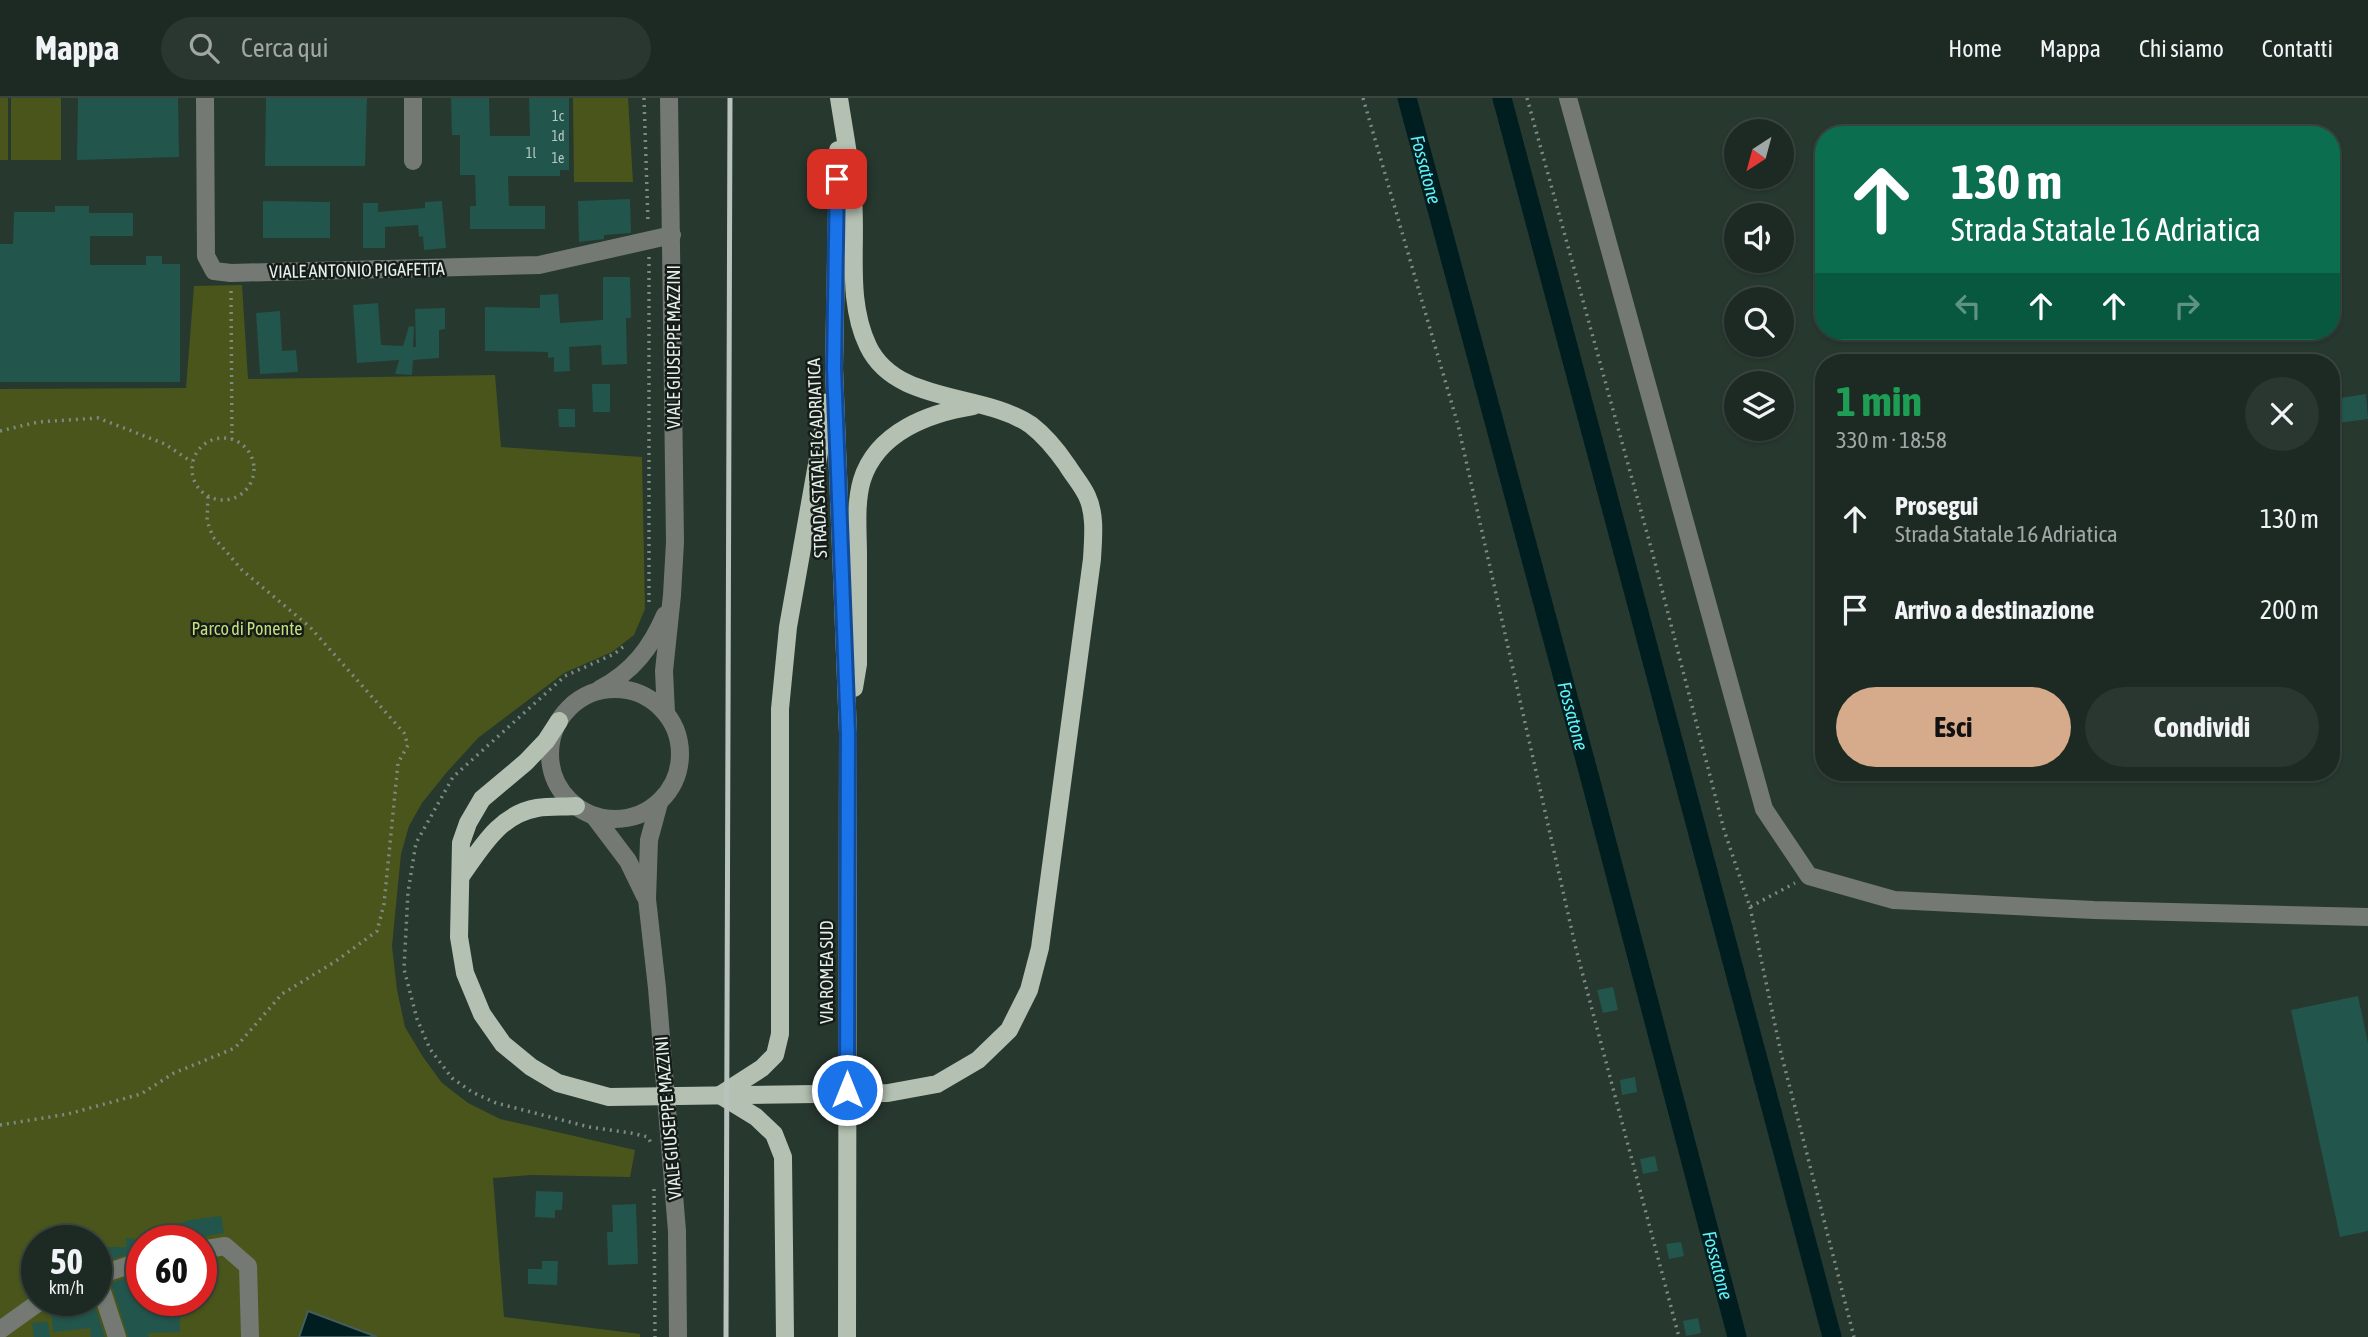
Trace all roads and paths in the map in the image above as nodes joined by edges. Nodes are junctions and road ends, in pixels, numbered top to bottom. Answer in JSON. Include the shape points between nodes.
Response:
{"nodes":[{"id":1,"x":205,"y":98,"type":"edge"},
{"id":2,"x":413,"y":98,"type":"edge"},
{"id":3,"x":645,"y":98,"type":"edge"},
{"id":4,"x":669,"y":98,"type":"edge"},
{"id":5,"x":839,"y":98,"type":"edge"},
{"id":6,"x":1363,"y":98,"type":"edge"},
{"id":7,"x":1527,"y":98,"type":"edge"},
{"id":8,"x":1568,"y":98,"type":"edge"},
{"id":9,"x":413,"y":161,"type":"dead end"},
{"id":10,"x":672,"y":235,"type":"junction"},
{"id":11,"x":649,"y":241,"type":"junction"},
{"id":12,"x":231,"y":273,"type":"junction"},
{"id":13,"x":834,"y":368,"type":"junction"},
{"id":14,"x":981,"y":405,"type":"junction"},
{"id":15,"x":0,"y":431,"type":"edge"},
{"id":16,"x":232,"y":439,"type":"junction"},
{"id":17,"x":192,"y":462,"type":"junction"},
{"id":18,"x":208,"y":496,"type":"junction"},
{"id":19,"x":672,"y":595,"type":"junction"},
{"id":20,"x":649,"y":609,"type":"dead end"},
{"id":21,"x":629,"y":642,"type":"dead end"},
{"id":22,"x":590,"y":694,"type":"junction"},
{"id":23,"x":666,"y":713,"type":"junction"},
{"id":24,"x":559,"y":721,"type":"junction"},
{"id":25,"x":848,"y":733,"type":"junction"},
{"id":26,"x":659,"y":803,"type":"junction"},
{"id":27,"x":576,"y":806,"type":"junction"},
{"id":28,"x":594,"y":816,"type":"junction"},
{"id":29,"x":461,"y":876,"type":"junction"},
{"id":30,"x":1809,"y":876,"type":"junction"},
{"id":31,"x":647,"y":899,"type":"junction"},
{"id":32,"x":1750,"y":907,"type":"junction"},
{"id":33,"x":2368,"y":917,"type":"edge"},
{"id":34,"x":720,"y":1095,"type":"junction"},
{"id":35,"x":0,"y":1125,"type":"edge"},
{"id":36,"x":654,"y":1148,"type":"dead end"},
{"id":37,"x":654,"y":1189,"type":"dead end"},
{"id":38,"x":217,"y":1247,"type":"edge"},
{"id":39,"x":21,"y":1316,"type":"edge"},
{"id":40,"x":110,"y":1316,"type":"edge"},
{"id":41,"x":0,"y":1331,"type":"edge"},
{"id":42,"x":117,"y":1337,"type":"edge"},
{"id":43,"x":250,"y":1337,"type":"edge"},
{"id":44,"x":654,"y":1337,"type":"edge"},
{"id":45,"x":678,"y":1337,"type":"edge"},
{"id":46,"x":785,"y":1337,"type":"edge"},
{"id":47,"x":847,"y":1337,"type":"edge"},
{"id":48,"x":1679,"y":1337,"type":"edge"},
{"id":49,"x":1854,"y":1337,"type":"edge"}],
"edges":[{"from":1,"to":12,"type":"street","via":[[206,256],[214,271]]},
{"from":2,"to":9,"type":"street"},
{"from":3,"to":11,"type":"path"},
{"from":4,"to":10,"type":"street","name":"VIALE GIUSEPPE MAZZINI"},
{"from":5,"to":13,"type":"main road","name":"STRADA STATALE 16 ADRIATICA"},
{"from":5,"to":14,"type":"main road","via":[[853,199],[858,316],[868,347],[885,369],[918,388]]},
{"from":6,"to":48,"type":"path","via":[[1458,425],[1576,949]]},
{"from":7,"to":32,"type":"path","via":[[1724,830]]},
{"from":8,"to":30,"type":"street","via":[[1764,808]]},
{"from":10,"to":11,"type":"street","name":"VIALE ANTONIO PIGAFETTA"},
{"from":10,"to":19,"type":"street","name":"VIALE GIUSEPPE MAZZINI"},
{"from":11,"to":12,"type":"street","name":"VIALE ANTONIO PIGAFETTA","via":[[539,265]]},
{"from":11,"to":20,"type":"path"},
{"from":12,"to":16,"type":"path"},
{"from":13,"to":25,"type":"main road","name":"STRADA STATALE 16 ADRIATICA"},
{"from":13,"to":34,"type":"main road","via":[[788,627],[780,709],[780,1034],[775,1055]]},
{"from":14,"to":25,"type":"main road","via":[[933,414],[895,434],[874,455],[862,480],[858,664]]},
{"from":14,"to":34,"type":"main road","via":[[1003,411],[1039,433],[1088,497],[1093,522],[1092,559],[1046,906],[1029,990],[1009,1030],[978,1060],[937,1084],[888,1093]]},
{"from":15,"to":17,"type":"path","via":[[38,422],[99,418],[164,444]]},
{"from":16,"to":17,"type":"path","via":[[203,445]]},
{"from":16,"to":18,"type":"path","via":[[249,451],[254,471],[251,481],[237,496],[218,500]]},
{"from":17,"to":18,"type":"path","via":[[194,482]]},
{"from":18,"to":35,"type":"path","via":[[207,521],[213,537],[242,570],[310,627],[404,733],[408,745],[398,763],[386,891],[377,931],[282,994],[234,1048],[174,1073],[141,1094],[68,1114]]},
{"from":19,"to":22,"type":"street","via":[[643,656],[615,681]]},
{"from":19,"to":23,"type":"street","name":"VIALE GIUSEPPE MAZZINI","via":[[664,671]]},
{"from":21,"to":36,"type":"path","via":[[614,654],[565,676],[453,777],[416,843],[404,969],[430,1049],[452,1078],[496,1103],[631,1133],[648,1138]]},
{"from":22,"to":23,"type":"street","via":[[610,689],[631,691]]},
{"from":22,"to":24,"type":"street","via":[[572,705]]},
{"from":23,"to":26,"type":"street","via":[[681,750],[672,788]]},
{"from":24,"to":27,"type":"street","via":[[550,758],[563,793]]},
{"from":24,"to":29,"type":"main road","via":[[526,762],[482,799],[461,843]]},
{"from":25,"to":47,"type":"main road","name":"VIA ROMEA SUD"},
{"from":26,"to":28,"type":"street","via":[[628,818]]},
{"from":26,"to":31,"type":"street","via":[[649,840]]},
{"from":27,"to":28,"type":"street"},
{"from":27,"to":29,"type":"main road","via":[[537,808],[508,818]]},
{"from":28,"to":31,"type":"street","via":[[628,861]]},
{"from":29,"to":34,"type":"main road","via":[[464,973],[482,1014],[503,1044],[558,1083],[609,1097]]},
{"from":30,"to":32,"type":"path"},
{"from":30,"to":33,"type":"street","via":[[1894,900],[2094,911]]},
{"from":31,"to":45,"type":"street","name":"VIALE GIUSEPPE MAZZINI","via":[[677,1231]]},
{"from":32,"to":49,"type":"path"},
{"from":34,"to":46,"type":"main road","via":[[774,1134],[783,1157]]},
{"from":37,"to":44,"type":"path"},
{"from":38,"to":43,"type":"street","via":[[225,1246],[248,1266]]},
{"from":39,"to":41,"type":"street"},
{"from":40,"to":42,"type":"street"}]}
